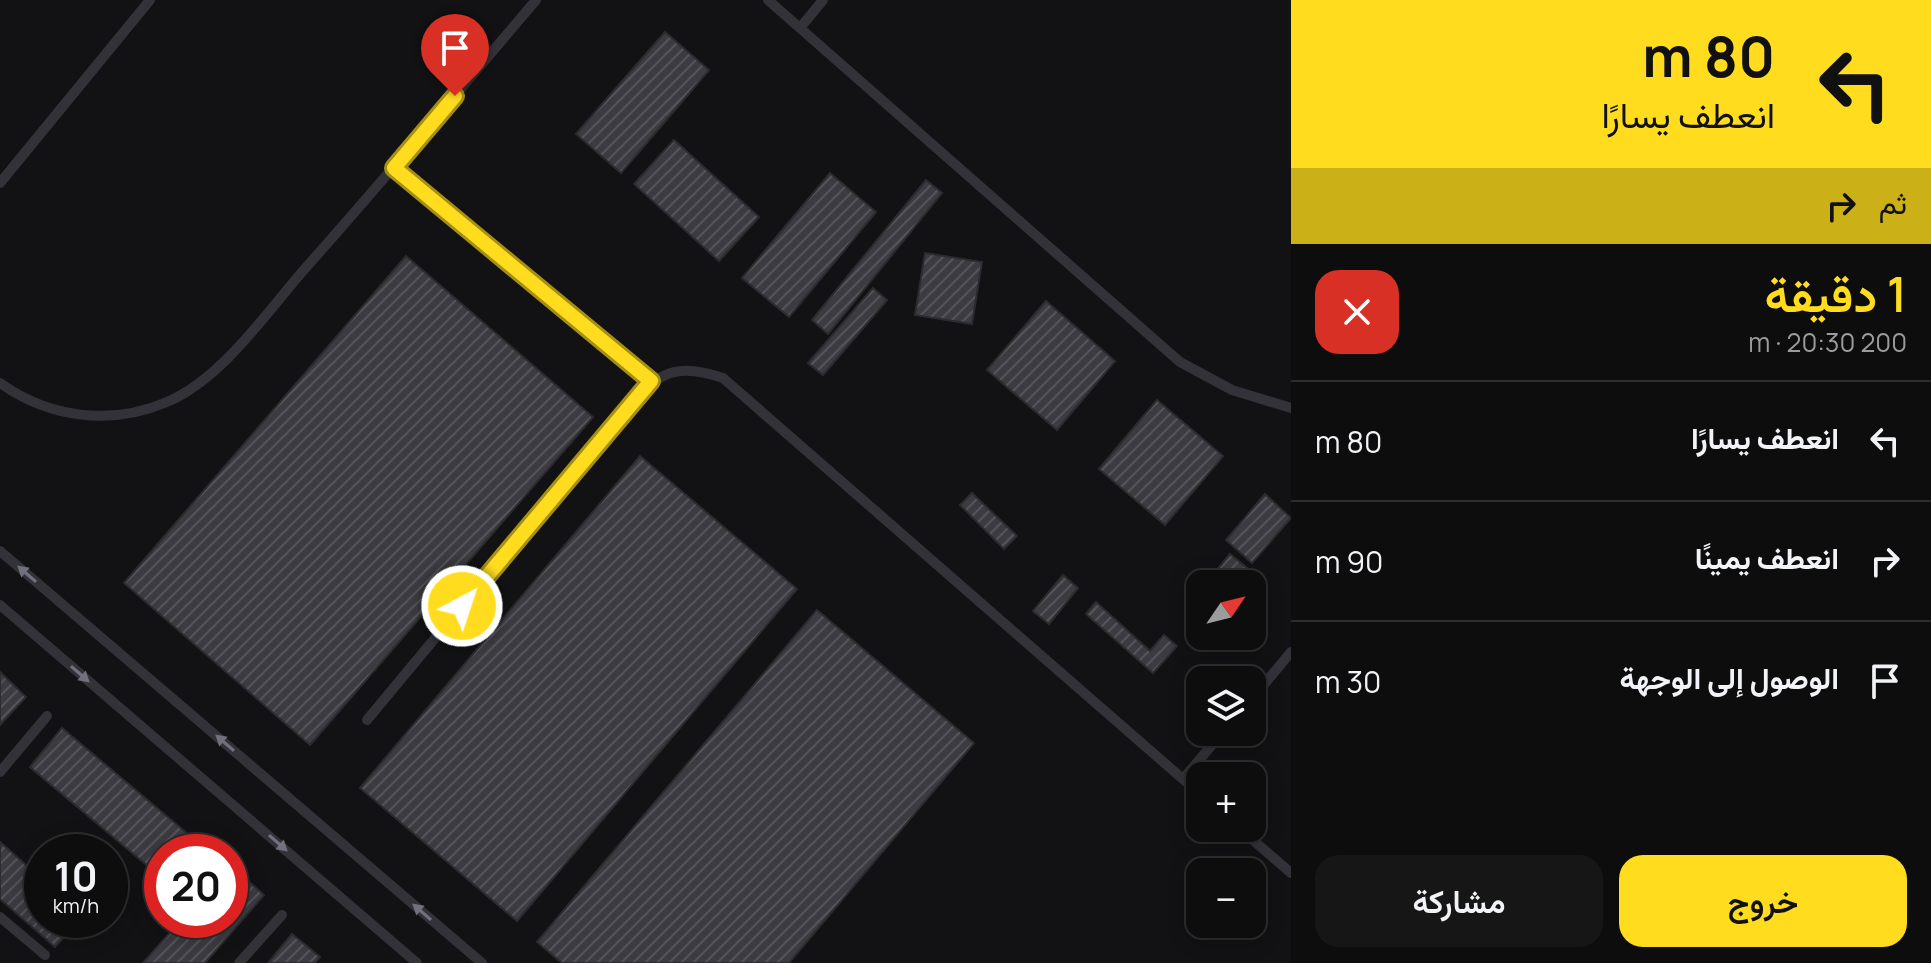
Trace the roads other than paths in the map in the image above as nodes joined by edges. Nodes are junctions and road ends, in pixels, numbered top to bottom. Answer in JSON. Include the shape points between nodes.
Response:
{"nodes":[{"id":1,"x":150,"y":0,"type":"edge"},
{"id":2,"x":536,"y":0,"type":"edge"},
{"id":3,"x":768,"y":0,"type":"edge"},
{"id":4,"x":823,"y":0,"type":"edge"},
{"id":5,"x":800,"y":28,"type":"junction"},
{"id":6,"x":394,"y":168,"type":"junction"},
{"id":7,"x":0,"y":183,"type":"edge"},
{"id":8,"x":651,"y":381,"type":"junction"},
{"id":9,"x":0,"y":383,"type":"edge"},
{"id":10,"x":1291,"y":408,"type":"edge"},
{"id":11,"x":0,"y":551,"type":"edge"},
{"id":12,"x":0,"y":605,"type":"edge"},
{"id":13,"x":1291,"y":652,"type":"edge"},
{"id":14,"x":1266,"y":682,"type":"edge"},
{"id":15,"x":47,"y":716,"type":"dead end"},
{"id":16,"x":367,"y":720,"type":"dead end"},
{"id":17,"x":1211,"y":746,"type":"edge"},
{"id":18,"x":0,"y":772,"type":"edge"},
{"id":19,"x":1183,"y":779,"type":"junction"},
{"id":20,"x":1186,"y":782,"type":"edge"},
{"id":21,"x":1255,"y":842,"type":"edge"},
{"id":22,"x":1291,"y":873,"type":"edge"},
{"id":23,"x":282,"y":915,"type":"dead end"},
{"id":24,"x":0,"y":917,"type":"edge"},
{"id":25,"x":45,"y":955,"type":"dead end"},
{"id":26,"x":239,"y":963,"type":"edge"},
{"id":27,"x":417,"y":963,"type":"edge"},
{"id":28,"x":482,"y":963,"type":"edge"}],
"edges":[{"from":1,"to":7,"type":"lane"},
{"from":2,"to":6,"type":"lane"},
{"from":3,"to":5,"type":"lane"},
{"from":4,"to":5,"type":"lane"},
{"from":5,"to":10,"type":"lane","via":[[1180,362],[1232,390]]},
{"from":6,"to":8,"type":"lane"},
{"from":6,"to":9,"type":"lane","via":[[225,359],[190,390],[147,410],[101,416],[55,411]]},
{"from":8,"to":16,"type":"lane"},
{"from":8,"to":19,"type":"lane","via":[[686,370],[723,378]]},
{"from":28,"to":11,"type":"lane","one_way":true},
{"from":12,"to":27,"type":"lane","one_way":true},
{"from":13,"to":14,"type":"lane"},
{"from":15,"to":18,"type":"lane"},
{"from":17,"to":19,"type":"lane"},
{"from":19,"to":20,"type":"lane"},
{"from":21,"to":22,"type":"lane"},
{"from":23,"to":26,"type":"lane"},
{"from":24,"to":25,"type":"lane"}]}
